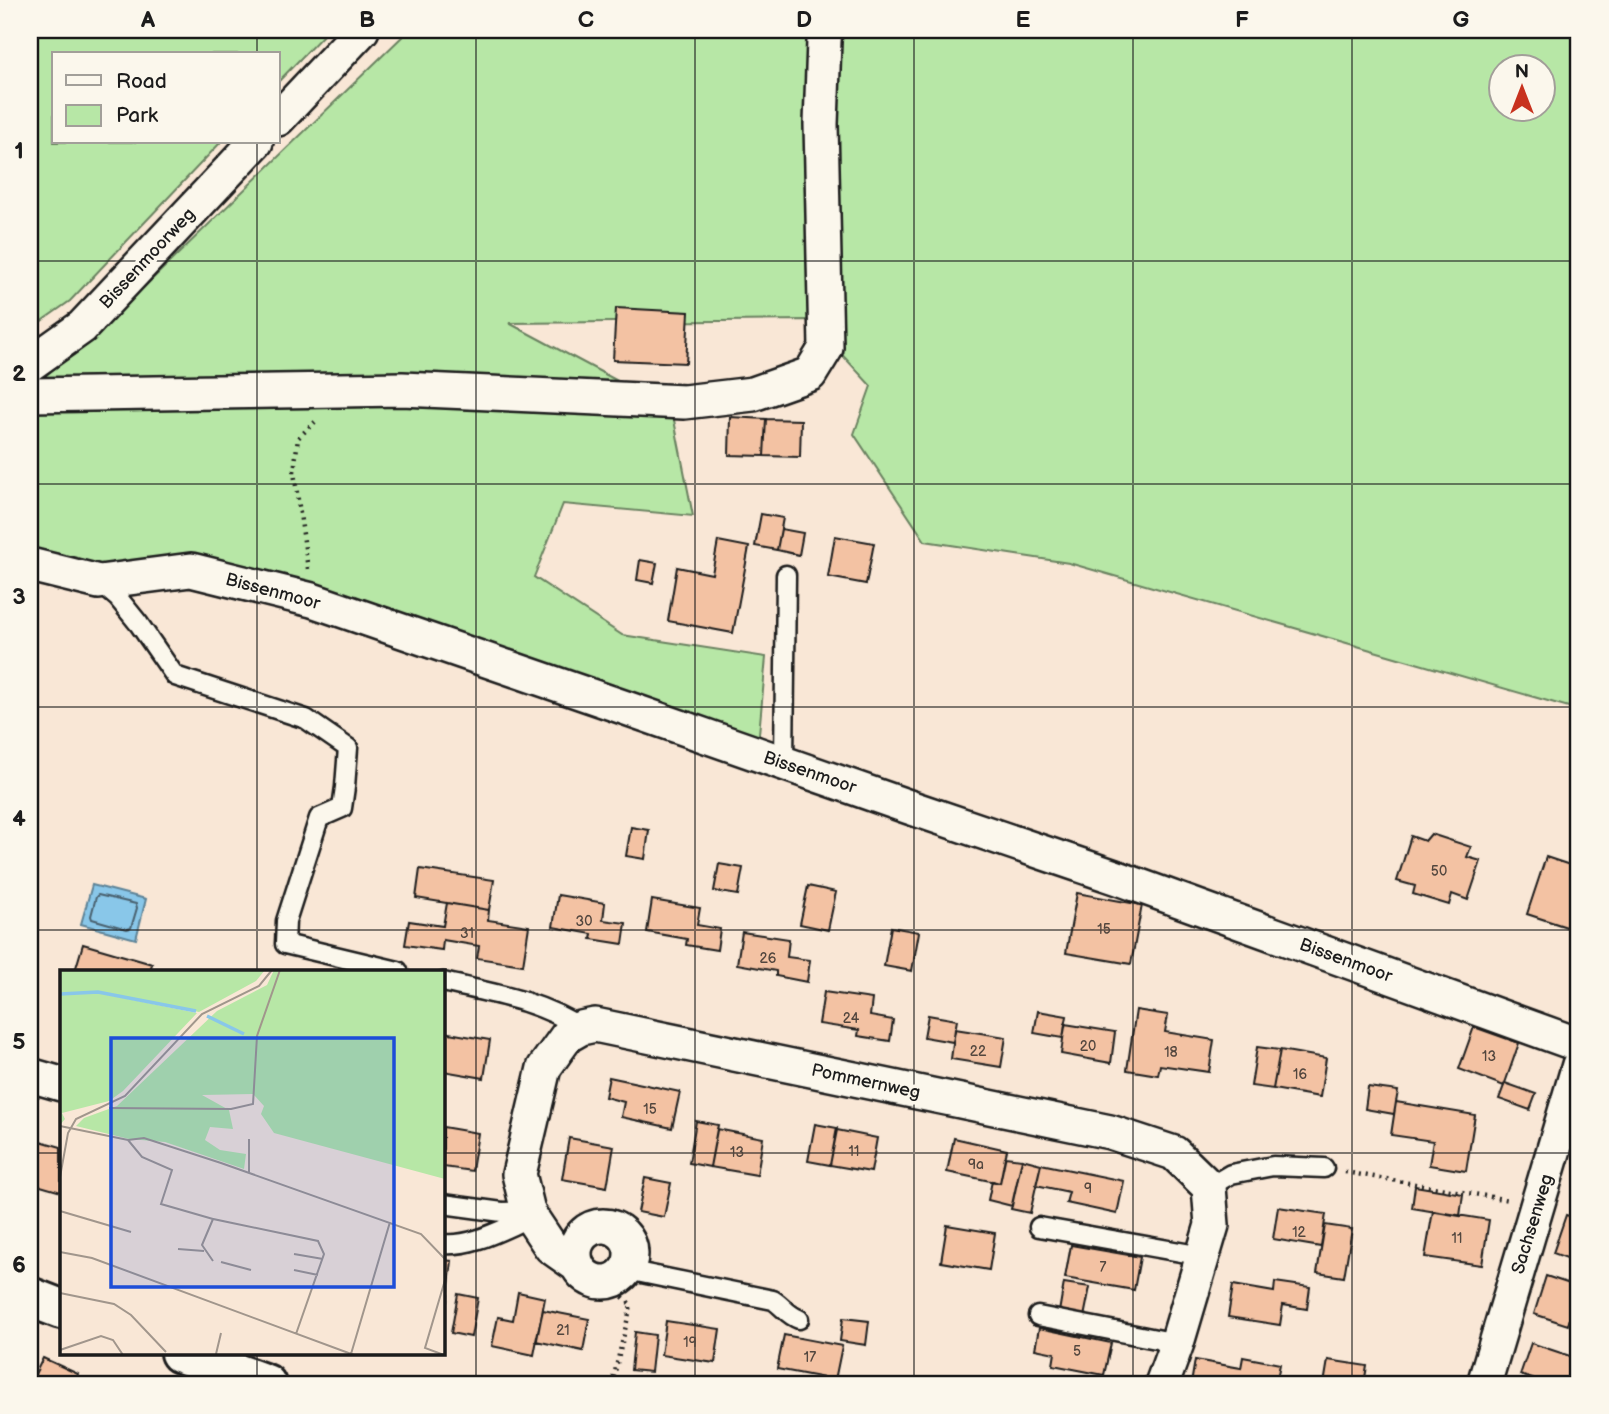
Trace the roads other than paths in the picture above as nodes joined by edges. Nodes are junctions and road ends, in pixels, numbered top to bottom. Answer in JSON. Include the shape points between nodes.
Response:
{"nodes":[{"id":1,"x":362,"y":30,"type":"edge"},
{"id":2,"x":825,"y":30,"type":"edge"},
{"id":3,"x":280,"y":117,"type":"edge"},
{"id":4,"x":255,"y":144,"type":"edge"},
{"id":5,"x":30,"y":364,"type":"edge"},
{"id":6,"x":30,"y":395,"type":"edge"},
{"id":7,"x":30,"y":565,"type":"edge"},
{"id":8,"x":786,"y":575,"type":"dead end"},
{"id":9,"x":99,"y":582,"type":"junction"},
{"id":10,"x":785,"y":763,"type":"junction"},
{"id":11,"x":394,"y":970,"type":"edge"},
{"id":12,"x":444,"y":982,"type":"edge"},
{"id":13,"x":580,"y":1028,"type":"junction"},
{"id":14,"x":1579,"y":1045,"type":"edge"},
{"id":15,"x":1579,"y":1065,"type":"edge"},
{"id":16,"x":30,"y":1075,"type":"edge"},
{"id":17,"x":60,"y":1084,"type":"edge"},
{"id":18,"x":1324,"y":1168,"type":"road end"},
{"id":19,"x":1209,"y":1187,"type":"junction"},
{"id":20,"x":444,"y":1204,"type":"edge"},
{"id":21,"x":529,"y":1214,"type":"junction"},
{"id":22,"x":1039,"y":1227,"type":"dead end"},
{"id":23,"x":444,"y":1244,"type":"edge"},
{"id":24,"x":1203,"y":1256,"type":"junction"},
{"id":25,"x":602,"y":1273,"type":"joint"},
{"id":26,"x":30,"y":1297,"type":"edge"},
{"id":27,"x":60,"y":1309,"type":"edge"},
{"id":28,"x":1038,"y":1316,"type":"dead end"},
{"id":29,"x":799,"y":1320,"type":"dead end"},
{"id":30,"x":1177,"y":1343,"type":"junction"},
{"id":31,"x":183,"y":1354,"type":"edge"},
{"id":32,"x":266,"y":1384,"type":"edge"},
{"id":33,"x":1162,"y":1384,"type":"edge"},
{"id":34,"x":1484,"y":1384,"type":"edge"}],
"edges":[{"from":1,"to":3,"type":"street"},
{"from":2,"to":6,"type":"street","via":[[821,124],[826,348],[810,374],[753,394],[684,402],[402,389]]},
{"from":4,"to":5,"type":"street","name":"Bissenmoorweg","via":[[82,327]]},
{"from":7,"to":9,"type":"street","name":"Bissenmoor"},
{"from":8,"to":10,"type":"lane"},
{"from":9,"to":10,"type":"street","name":"Bissenmoor","via":[[191,570],[312,600]]},
{"from":9,"to":11,"type":"lane","via":[[132,615],[174,676],[306,719],[348,748],[342,808],[319,818],[286,922],[285,944]]},
{"from":10,"to":14,"type":"street","name":"Bissenmoor"},
{"from":12,"to":13,"type":"lane","via":[[537,1005]]},
{"from":13,"to":19,"type":"street","name":"Pommernweg","via":[[596,1025],[1110,1132],[1174,1153]]},
{"from":13,"to":21,"type":"street","via":[[567,1036],[544,1068],[519,1174]]},
{"from":15,"to":34,"type":"street","name":"Sachsenweg"},
{"from":16,"to":17,"type":"street"},
{"from":18,"to":19,"type":"lane","via":[[1273,1166],[1231,1174]]},
{"from":19,"to":24,"type":"street","via":[[1212,1225]]},
{"from":20,"to":21,"type":"lane"},
{"from":21,"to":23,"type":"lane","via":[[468,1242]]},
{"from":21,"to":25,"type":"street","via":[[551,1247]]},
{"from":22,"to":24,"type":"lane"},
{"from":24,"to":30,"type":"street"},
{"from":25,"to":29,"type":"lane","via":[[773,1300]]},
{"from":26,"to":27,"type":"street"},
{"from":28,"to":30,"type":"lane"},
{"from":30,"to":33,"type":"street"},
{"from":31,"to":32,"type":"street"}]}
